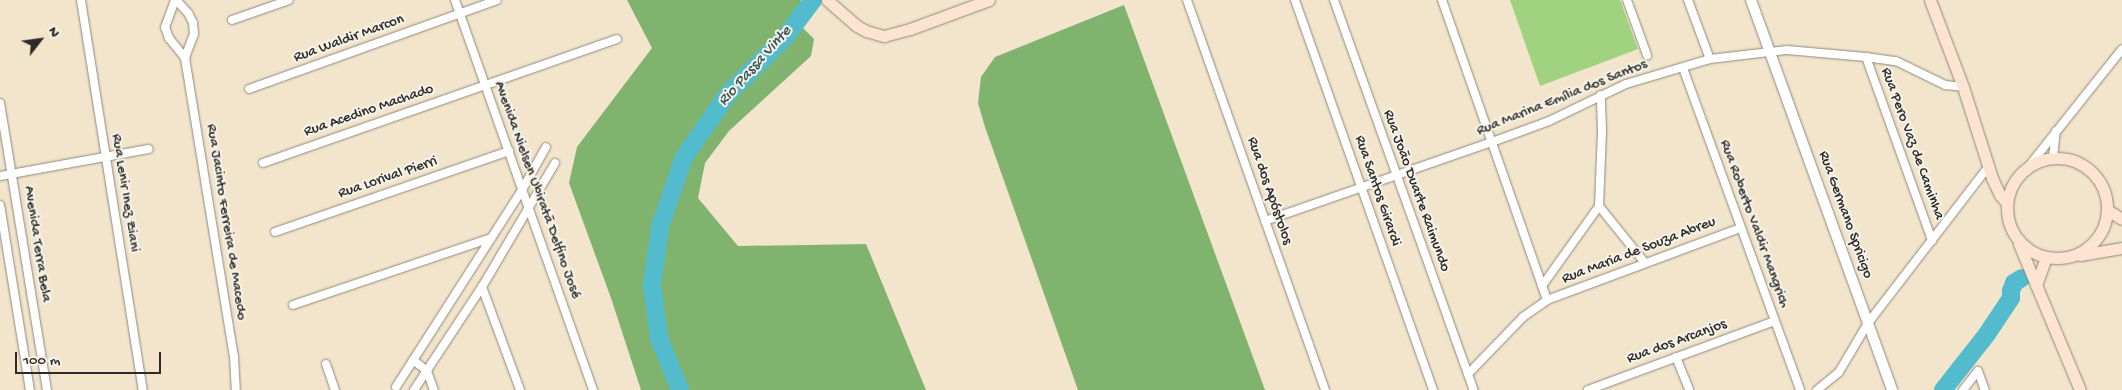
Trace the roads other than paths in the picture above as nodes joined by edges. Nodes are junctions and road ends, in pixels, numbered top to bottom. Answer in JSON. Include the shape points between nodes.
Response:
{"nodes":[{"id":1,"x":81,"y":0,"type":"edge"},
{"id":2,"x":176,"y":0,"type":"edge"},
{"id":3,"x":289,"y":0,"type":"edge"},
{"id":4,"x":455,"y":0,"type":"edge"},
{"id":5,"x":498,"y":0,"type":"edge"},
{"id":6,"x":827,"y":0,"type":"edge"},
{"id":7,"x":989,"y":0,"type":"edge"},
{"id":8,"x":1187,"y":0,"type":"edge"},
{"id":9,"x":1295,"y":0,"type":"edge"},
{"id":10,"x":1334,"y":0,"type":"edge"},
{"id":11,"x":1442,"y":0,"type":"edge"},
{"id":12,"x":1628,"y":0,"type":"edge"},
{"id":13,"x":1688,"y":0,"type":"edge"},
{"id":14,"x":1751,"y":0,"type":"edge"},
{"id":15,"x":1930,"y":0,"type":"edge"},
{"id":16,"x":972,"y":3,"type":"edge"},
{"id":17,"x":460,"y":14,"type":"junction"},
{"id":18,"x":232,"y":20,"type":"dead end"},
{"id":19,"x":617,"y":38,"type":"dead end"},
{"id":20,"x":2122,"y":49,"type":"edge"},
{"id":21,"x":1769,"y":50,"type":"junction"},
{"id":22,"x":1647,"y":55,"type":"dead end"},
{"id":23,"x":1866,"y":57,"type":"junction"},
{"id":24,"x":185,"y":58,"type":"junction"},
{"id":25,"x":1710,"y":59,"type":"junction"},
{"id":26,"x":1683,"y":68,"type":"junction"},
{"id":27,"x":485,"y":85,"type":"junction"},
{"id":28,"x":1963,"y":88,"type":"junction"},
{"id":29,"x":249,"y":89,"type":"dead end"},
{"id":30,"x":1601,"y":95,"type":"junction"},
{"id":31,"x":0,"y":103,"type":"edge"},
{"id":32,"x":2056,"y":129,"type":"junction"},
{"id":33,"x":1492,"y":142,"type":"junction"},
{"id":34,"x":546,"y":147,"type":"dead end"},
{"id":35,"x":149,"y":149,"type":"dead end"},
{"id":36,"x":509,"y":151,"type":"junction"},
{"id":37,"x":106,"y":157,"type":"junction"},
{"id":38,"x":2052,"y":158,"type":"junction"},
{"id":39,"x":262,"y":163,"type":"dead end"},
{"id":40,"x":555,"y":163,"type":"dead end"},
{"id":41,"x":1988,"y":166,"type":"junction"},
{"id":42,"x":2029,"y":166,"type":"junction"},
{"id":43,"x":12,"y":174,"type":"junction"},
{"id":44,"x":0,"y":176,"type":"edge"},
{"id":45,"x":1396,"y":176,"type":"junction"},
{"id":46,"x":1992,"y":178,"type":"junction"},
{"id":47,"x":2013,"y":183,"type":"junction"},
{"id":48,"x":1361,"y":188,"type":"junction"},
{"id":49,"x":522,"y":190,"type":"junction"},
{"id":50,"x":2006,"y":202,"type":"junction"},
{"id":51,"x":0,"y":204,"type":"edge"},
{"id":52,"x":1599,"y":206,"type":"junction"},
{"id":53,"x":529,"y":210,"type":"junction"},
{"id":54,"x":2107,"y":210,"type":"junction"},
{"id":55,"x":2122,"y":219,"type":"edge"},
{"id":56,"x":1265,"y":221,"type":"junction"},
{"id":57,"x":1741,"y":228,"type":"junction"},
{"id":58,"x":275,"y":232,"type":"dead end"},
{"id":59,"x":491,"y":238,"type":"junction"},
{"id":60,"x":1932,"y":240,"type":"junction"},
{"id":61,"x":2018,"y":241,"type":"junction"},
{"id":62,"x":2122,"y":248,"type":"edge"},
{"id":63,"x":2078,"y":255,"type":"junction"},
{"id":64,"x":2046,"y":258,"type":"junction"},
{"id":65,"x":1644,"y":262,"type":"junction"},
{"id":66,"x":2036,"y":285,"type":"junction"},
{"id":67,"x":1542,"y":286,"type":"junction"},
{"id":68,"x":482,"y":287,"type":"junction"},
{"id":69,"x":1547,"y":300,"type":"junction"},
{"id":70,"x":293,"y":305,"type":"dead end"},
{"id":71,"x":1774,"y":321,"type":"junction"},
{"id":72,"x":1868,"y":323,"type":"junction"},
{"id":73,"x":1676,"y":357,"type":"junction"},
{"id":74,"x":414,"y":360,"type":"junction"},
{"id":75,"x":326,"y":364,"type":"dead end"},
{"id":76,"x":426,"y":371,"type":"junction"},
{"id":77,"x":1468,"y":374,"type":"junction"},
{"id":78,"x":396,"y":387,"type":"dead end"},
{"id":79,"x":30,"y":390,"type":"edge"},
{"id":80,"x":47,"y":390,"type":"edge"},
{"id":81,"x":143,"y":390,"type":"edge"},
{"id":82,"x":236,"y":390,"type":"edge"},
{"id":83,"x":335,"y":390,"type":"edge"},
{"id":84,"x":414,"y":390,"type":"edge"},
{"id":85,"x":434,"y":390,"type":"edge"},
{"id":86,"x":520,"y":390,"type":"edge"},
{"id":87,"x":593,"y":390,"type":"edge"},
{"id":88,"x":1325,"y":390,"type":"edge"},
{"id":89,"x":1433,"y":390,"type":"edge"},
{"id":90,"x":1474,"y":390,"type":"edge"},
{"id":91,"x":1588,"y":390,"type":"edge"},
{"id":92,"x":1689,"y":390,"type":"edge"},
{"id":93,"x":1800,"y":390,"type":"edge"},
{"id":94,"x":1817,"y":390,"type":"edge"},
{"id":95,"x":1892,"y":390,"type":"edge"},
{"id":96,"x":1963,"y":390,"type":"edge"},
{"id":97,"x":1985,"y":390,"type":"edge"},
{"id":98,"x":2080,"y":390,"type":"edge"}],
"edges":[{"from":1,"to":37,"type":"street","name":"Rua Lenir Inez Ziani"},
{"from":2,"to":24,"type":"street","name":"Rua Jacinto Ferreira de Macedo","via":[[193,22],[194,34]]},
{"from":2,"to":24,"type":"street","name":"Rua Jacinto Ferreira de Macedo","via":[[166,27],[169,38]]},
{"from":3,"to":18,"type":"street"},
{"from":4,"to":17,"type":"street","name":"Avenida Nielsen Ubiratã Delfino José"},
{"from":5,"to":17,"type":"street","name":"Rua Waldir Marcon"},
{"from":6,"to":16,"type":"main road","via":[[866,31],[884,36],[910,30]]},
{"from":7,"to":16,"type":"main road"},
{"from":8,"to":56,"type":"street","name":"Rua dos Apóstolos"},
{"from":9,"to":48,"type":"street","name":"Rua Santos Girardi"},
{"from":10,"to":45,"type":"street","name":"Rua João Duarte Raimundo"},
{"from":11,"to":33,"type":"street"},
{"from":12,"to":22,"type":"street"},
{"from":13,"to":25,"type":"street"},
{"from":14,"to":21,"type":"street","name":"Rua Germano Spricigo"},
{"from":15,"to":28,"type":"main road"},
{"from":17,"to":27,"type":"street","name":"Avenida Nielsen Ubiratã Delfino José"},
{"from":17,"to":29,"type":"street","name":"Rua Waldir Marcon"},
{"from":19,"to":27,"type":"street","name":"Rua Acedino Machado"},
{"from":20,"to":32,"type":"street"},
{"from":21,"to":23,"type":"street","name":"Rua Marina Emília dos Santos"},
{"from":21,"to":25,"type":"street","name":"Rua Marina Emília dos Santos"},
{"from":21,"to":72,"type":"street","name":"Rua Germano Spricigo"},
{"from":23,"to":28,"type":"street","name":"Rua Marina Emília dos Santos","via":[[1896,61],[1945,85]]},
{"from":23,"to":60,"type":"street","name":"Rua Pero Vaz de Caminha"},
{"from":24,"to":82,"type":"street","name":"Rua Jacinto Ferreira de Macedo","via":[[234,356]]},
{"from":25,"to":26,"type":"street","name":"Rua Marina Emília dos Santos"},
{"from":26,"to":30,"type":"street","name":"Rua Marina Emília dos Santos","via":[[1626,84]]},
{"from":26,"to":57,"type":"street","name":"Rua Roberto Valdir Mangrich"},
{"from":27,"to":36,"type":"street","name":"Avenida Nielsen Ubiratã Delfino José"},
{"from":27,"to":39,"type":"street","name":"Rua Acedino Machado"},
{"from":28,"to":41,"type":"main road"},
{"from":30,"to":33,"type":"street","name":"Rua Marina Emília dos Santos"},
{"from":30,"to":52,"type":"street"},
{"from":31,"to":43,"type":"street","name":"Avenida Terra Bela"},
{"from":32,"to":38,"type":"street"},
{"from":32,"to":42,"type":"street"},
{"from":33,"to":45,"type":"street","name":"Rua Marina Emília dos Santos"},
{"from":33,"to":67,"type":"street"},
{"from":34,"to":49,"type":"street"},
{"from":35,"to":37,"type":"street"},
{"from":36,"to":49,"type":"street","name":"Avenida Nielsen Ubiratã Delfino José"},
{"from":36,"to":58,"type":"street","name":"Rua Lorival Pierri"},
{"from":37,"to":43,"type":"street"},
{"from":37,"to":81,"type":"street","name":"Rua Lenir Inez Ziani"},
{"from":38,"to":42,"type":"main road"},
{"from":38,"to":54,"type":"main road","via":[[2078,163],[2092,173],[2103,189]]},
{"from":40,"to":53,"type":"street"},
{"from":41,"to":46,"type":"main road"},
{"from":41,"to":60,"type":"street"},
{"from":42,"to":47,"type":"main road"},
{"from":43,"to":44,"type":"street"},
{"from":43,"to":80,"type":"street","name":"Avenida Terra Bela"},
{"from":45,"to":48,"type":"street","name":"Rua Marina Emília dos Santos"},
{"from":45,"to":77,"type":"street","name":"Rua João Duarte Raimundo"},
{"from":46,"to":47,"type":"main road"},
{"from":46,"to":50,"type":"main road"},
{"from":47,"to":50,"type":"main road"},
{"from":48,"to":56,"type":"street","name":"Rua Marina Emília dos Santos"},
{"from":48,"to":89,"type":"street","name":"Rua Santos Girardi"},
{"from":49,"to":53,"type":"street","name":"Avenida Nielsen Ubiratã Delfino José"},
{"from":49,"to":59,"type":"street"},
{"from":50,"to":61,"type":"main road","via":[[2008,220]]},
{"from":51,"to":79,"type":"street","name":"Avenida Terra Bela"},
{"from":52,"to":65,"type":"street"},
{"from":52,"to":67,"type":"street"},
{"from":53,"to":68,"type":"street"},
{"from":53,"to":87,"type":"street","name":"Avenida Nielsen Ubiratã Delfino José"},
{"from":54,"to":55,"type":"main road"},
{"from":54,"to":63,"type":"main road","via":[[2099,236]]},
{"from":56,"to":88,"type":"street","name":"Rua dos Apóstolos"},
{"from":57,"to":65,"type":"street","name":"Rua Maria de Souza Abreu"},
{"from":57,"to":71,"type":"street","name":"Rua Roberto Valdir Mangrich"},
{"from":59,"to":70,"type":"street"},
{"from":59,"to":74,"type":"street"},
{"from":60,"to":72,"type":"street"},
{"from":61,"to":64,"type":"main road","via":[[2030,252]]},
{"from":61,"to":66,"type":"main road"},
{"from":62,"to":63,"type":"main road"},
{"from":63,"to":64,"type":"main road"},
{"from":64,"to":66,"type":"main road"},
{"from":65,"to":69,"type":"street","name":"Rua Maria de Souza Abreu"},
{"from":66,"to":98,"type":"main road"},
{"from":67,"to":69,"type":"street"},
{"from":68,"to":76,"type":"street"},
{"from":68,"to":86,"type":"street"},
{"from":69,"to":77,"type":"street","name":"Rua Maria de Souza Abreu","via":[[1523,317]]},
{"from":71,"to":73,"type":"street","name":"Rua dos Arcanjos"},
{"from":71,"to":93,"type":"street","name":"Rua Roberto Valdir Mangrich"},
{"from":72,"to":94,"type":"street","via":[[1838,372]]},
{"from":72,"to":95,"type":"street","name":"Rua Germano Spricigo"},
{"from":73,"to":91,"type":"street","name":"Rua dos Arcanjos"},
{"from":73,"to":92,"type":"street"},
{"from":74,"to":76,"type":"street"},
{"from":74,"to":78,"type":"street"},
{"from":75,"to":83,"type":"street"},
{"from":76,"to":84,"type":"street"},
{"from":76,"to":85,"type":"street"},
{"from":77,"to":90,"type":"street","name":"Rua João Duarte Raimundo"},
{"from":96,"to":97,"type":"street","via":[[1978,371]]}]}
